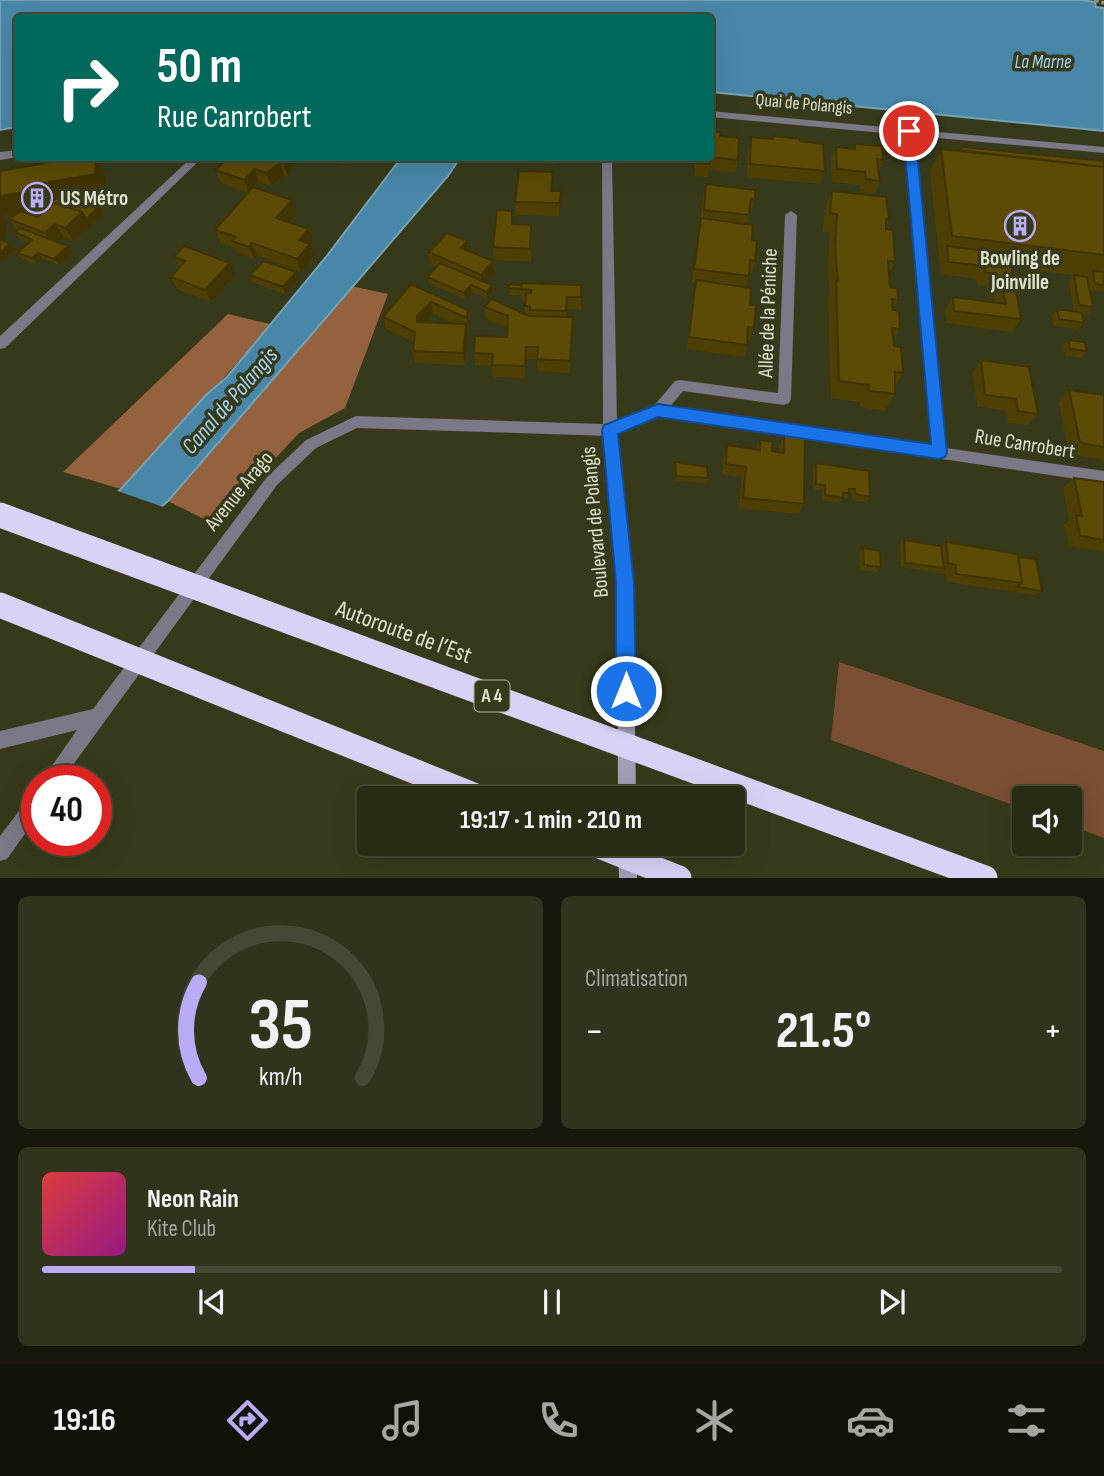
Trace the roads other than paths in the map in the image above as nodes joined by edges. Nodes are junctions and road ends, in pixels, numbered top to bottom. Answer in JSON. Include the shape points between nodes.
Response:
{"nodes":[{"id":1,"x":714,"y":114,"type":"edge"},
{"id":2,"x":909,"y":131,"type":"junction"},
{"id":3,"x":1104,"y":150,"type":"edge"},
{"id":4,"x":194,"y":161,"type":"edge"},
{"id":5,"x":607,"y":161,"type":"edge"},
{"id":6,"x":791,"y":215,"type":"dead end"},
{"id":7,"x":0,"y":344,"type":"edge"},
{"id":8,"x":658,"y":411,"type":"junction"},
{"id":9,"x":610,"y":430,"type":"junction"},
{"id":10,"x":939,"y":453,"type":"junction"},
{"id":11,"x":1104,"y":477,"type":"edge"},
{"id":12,"x":0,"y":515,"type":"edge"},
{"id":13,"x":0,"y":605,"type":"edge"},
{"id":14,"x":97,"y":717,"type":"junction"},
{"id":15,"x":0,"y":740,"type":"edge"},
{"id":16,"x":62,"y":765,"type":"edge"},
{"id":17,"x":451,"y":786,"type":"edge"},
{"id":18,"x":627,"y":786,"type":"edge"},
{"id":19,"x":21,"y":823,"type":"edge"},
{"id":20,"x":0,"y":852,"type":"edge"},
{"id":21,"x":625,"y":856,"type":"edge"},
{"id":22,"x":627,"y":856,"type":"edge"},
{"id":23,"x":628,"y":877,"type":"edge"},
{"id":24,"x":679,"y":877,"type":"edge"},
{"id":25,"x":985,"y":877,"type":"edge"}],
"edges":[{"from":1,"to":2,"type":"street","name":"Quai de Polangis"},
{"from":2,"to":3,"type":"street","name":"Quai de Polangis"},
{"from":2,"to":10,"type":"street"},
{"from":4,"to":7,"type":"street"},
{"from":5,"to":9,"type":"street","name":"Boulevard de Polangis"},
{"from":6,"to":8,"type":"street","name":"Allée de la Péniche","via":[[784,399],[680,385]]},
{"from":8,"to":9,"type":"street"},
{"from":8,"to":10,"type":"street","name":"Rue Canrobert"},
{"from":9,"to":14,"type":"street","name":"Avenue Arago","via":[[356,422],[311,444],[272,481]]},
{"from":9,"to":18,"type":"street","name":"Boulevard de Polangis","via":[[625,583]]},
{"from":10,"to":11,"type":"street","name":"Rue Canrobert"},
{"from":12,"to":25,"type":"highway","name":"Autoroute de l’Est","number":"A 4","bridge":true},
{"from":13,"to":17,"type":"highway","bridge":true},
{"from":14,"to":15,"type":"street"},
{"from":14,"to":16,"type":"street","name":"Avenue Arago"},
{"from":19,"to":20,"type":"street"},
{"from":21,"to":24,"type":"highway","bridge":true},
{"from":22,"to":23,"type":"street"}]}
